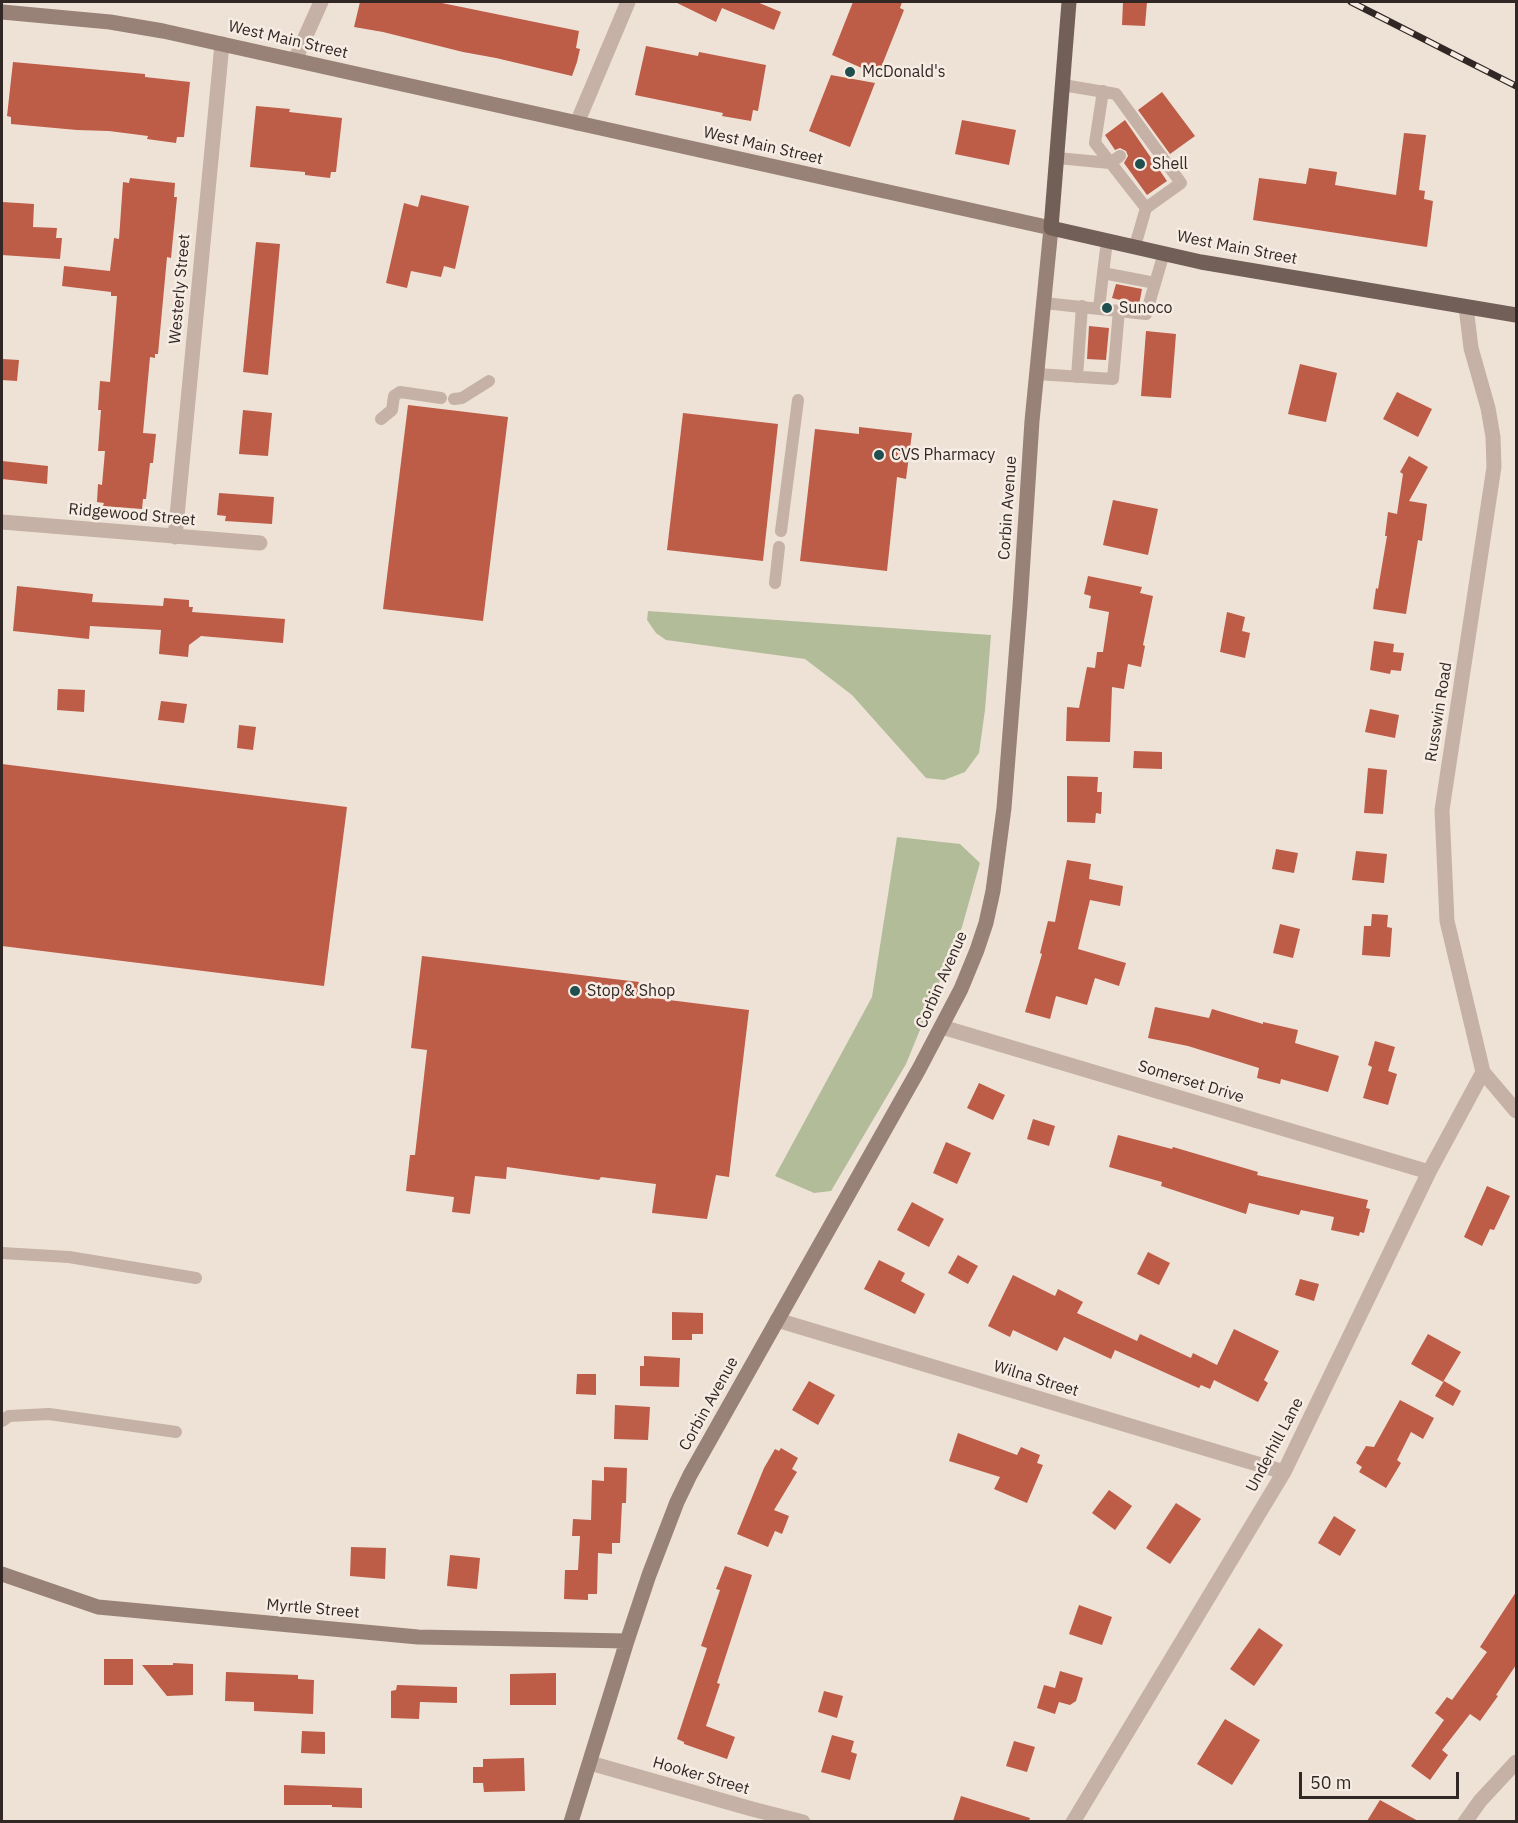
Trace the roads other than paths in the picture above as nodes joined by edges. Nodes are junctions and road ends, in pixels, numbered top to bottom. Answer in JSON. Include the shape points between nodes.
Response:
{"nodes":[{"id":1,"x":321,"y":2,"type":"edge"},
{"id":2,"x":628,"y":2,"type":"edge"},
{"id":3,"x":1069,"y":2,"type":"edge"},
{"id":4,"x":2,"y":12,"type":"edge"},
{"id":5,"x":222,"y":44,"type":"junction"},
{"id":6,"x":295,"y":60,"type":"junction"},
{"id":7,"x":1063,"y":85,"type":"junction"},
{"id":8,"x":1103,"y":91,"type":"junction"},
{"id":9,"x":577,"y":123,"type":"junction"},
{"id":10,"x":1057,"y":158,"type":"junction"},
{"id":11,"x":1115,"y":159,"type":"junction"},
{"id":12,"x":1146,"y":208,"type":"junction"},
{"id":13,"x":1051,"y":228,"type":"junction"},
{"id":14,"x":1107,"y":241,"type":"junction"},
{"id":15,"x":1134,"y":246,"type":"junction"},
{"id":16,"x":1164,"y":253,"type":"junction"},
{"id":17,"x":1103,"y":273,"type":"junction"},
{"id":18,"x":1155,"y":283,"type":"junction"},
{"id":19,"x":1044,"y":303,"type":"junction"},
{"id":20,"x":1082,"y":306,"type":"junction"},
{"id":21,"x":1466,"y":307,"type":"junction"},
{"id":22,"x":1099,"y":308,"type":"junction"},
{"id":23,"x":1119,"y":310,"type":"junction"},
{"id":24,"x":1516,"y":315,"type":"edge"},
{"id":25,"x":1037,"y":374,"type":"junction"},
{"id":26,"x":1077,"y":377,"type":"junction"},
{"id":27,"x":489,"y":381,"type":"dead end"},
{"id":28,"x":798,"y":400,"type":"dead end"},
{"id":29,"x":381,"y":419,"type":"dead end"},
{"id":30,"x":2,"y":522,"type":"edge"},
{"id":31,"x":781,"y":531,"type":"dead end"},
{"id":32,"x":175,"y":537,"type":"junction"},
{"id":33,"x":260,"y":543,"type":"dead end"},
{"id":34,"x":779,"y":547,"type":"dead end"},
{"id":35,"x":775,"y":583,"type":"dead end"},
{"id":36,"x":942,"y":1027,"type":"junction"},
{"id":37,"x":1483,"y":1072,"type":"junction"},
{"id":38,"x":1516,"y":1111,"type":"edge"},
{"id":39,"x":1429,"y":1172,"type":"junction"},
{"id":40,"x":2,"y":1253,"type":"edge"},
{"id":41,"x":196,"y":1278,"type":"dead end"},
{"id":42,"x":777,"y":1320,"type":"junction"},
{"id":43,"x":2,"y":1421,"type":"edge"},
{"id":44,"x":176,"y":1432,"type":"dead end"},
{"id":45,"x":1284,"y":1472,"type":"junction"},
{"id":46,"x":2,"y":1574,"type":"edge"},
{"id":47,"x":627,"y":1641,"type":"junction"},
{"id":48,"x":590,"y":1762,"type":"junction"},
{"id":49,"x":1516,"y":1762,"type":"edge"},
{"id":50,"x":571,"y":1821,"type":"edge"},
{"id":51,"x":803,"y":1821,"type":"edge"},
{"id":52,"x":1074,"y":1821,"type":"edge"},
{"id":53,"x":1465,"y":1821,"type":"edge"}],
"edges":[{"from":1,"to":6,"type":"street"},
{"from":2,"to":9,"type":"street"},
{"from":3,"to":7,"type":"main road","name":"Corbin Avenue"},
{"from":4,"to":5,"type":"main road","name":"West Main Street","via":[[110,22]]},
{"from":5,"to":6,"type":"main road","name":"West Main Street"},
{"from":5,"to":32,"type":"street","name":"Westerly Street"},
{"from":6,"to":9,"type":"main road","name":"West Main Street"},
{"from":7,"to":8,"type":"lane"},
{"from":7,"to":10,"type":"main road","name":"Corbin Avenue"},
{"from":8,"to":11,"type":"lane","via":[[1095,143]]},
{"from":8,"to":12,"type":"lane","via":[[1116,94],[1143,139],[1181,183]]},
{"from":9,"to":13,"type":"main road","name":"West Main Street"},
{"from":10,"to":11,"type":"lane"},
{"from":10,"to":13,"type":"main road","name":"Corbin Avenue"},
{"from":11,"to":12,"type":"lane"},
{"from":12,"to":15,"type":"lane"},
{"from":13,"to":14,"type":"main road","name":"West Main Street"},
{"from":13,"to":19,"type":"main road","name":"Corbin Avenue"},
{"from":14,"to":15,"type":"main road","name":"West Main Street"},
{"from":14,"to":17,"type":"lane"},
{"from":15,"to":16,"type":"main road","name":"West Main Street"},
{"from":16,"to":18,"type":"lane"},
{"from":16,"to":21,"type":"main road","name":"West Main Street"},
{"from":17,"to":18,"type":"lane"},
{"from":17,"to":22,"type":"lane"},
{"from":18,"to":23,"type":"lane","via":[[1146,314]]},
{"from":19,"to":20,"type":"lane"},
{"from":19,"to":25,"type":"main road","name":"Corbin Avenue"},
{"from":20,"to":22,"type":"lane"},
{"from":20,"to":26,"type":"lane"},
{"from":21,"to":24,"type":"main road","name":"West Main Street"},
{"from":21,"to":37,"type":"street","name":"Russwin Road","via":[[1471,348],[1488,408],[1494,466],[1442,810],[1447,921]]},
{"from":22,"to":23,"type":"lane"},
{"from":23,"to":26,"type":"lane","via":[[1113,379]]},
{"from":25,"to":26,"type":"lane"},
{"from":25,"to":36,"type":"main road","name":"Corbin Avenue","via":[[998,860],[977,950]]},
{"from":27,"to":29,"type":"lane","via":[[462,398],[400,392],[394,396],[392,411]]},
{"from":28,"to":31,"type":"lane"},
{"from":30,"to":32,"type":"street","name":"Ridgewood Street"},
{"from":32,"to":33,"type":"street","name":"Ridgewood Street"},
{"from":34,"to":35,"type":"lane"},
{"from":36,"to":39,"type":"street","name":"Somerset Drive"},
{"from":36,"to":42,"type":"main road","name":"Corbin Avenue"},
{"from":37,"to":38,"type":"street","name":"Russwin Road"},
{"from":37,"to":39,"type":"street","name":"Underhill Lane"},
{"from":39,"to":45,"type":"street","name":"Underhill Lane"},
{"from":40,"to":41,"type":"lane","via":[[69,1257]]},
{"from":42,"to":45,"type":"street","name":"Wilna Street"},
{"from":42,"to":47,"type":"main road","name":"Corbin Avenue","via":[[677,1502]]},
{"from":43,"to":44,"type":"lane","via":[[9,1416],[50,1414]]},
{"from":45,"to":52,"type":"street","name":"Underhill Lane"},
{"from":46,"to":47,"type":"main road","name":"Myrtle Street","via":[[98,1607],[418,1637]]},
{"from":47,"to":48,"type":"main road","name":"Corbin Avenue"},
{"from":48,"to":50,"type":"main road","name":"Corbin Avenue"},
{"from":48,"to":51,"type":"street","name":"Hooker Street"},
{"from":49,"to":53,"type":"street"}]}
